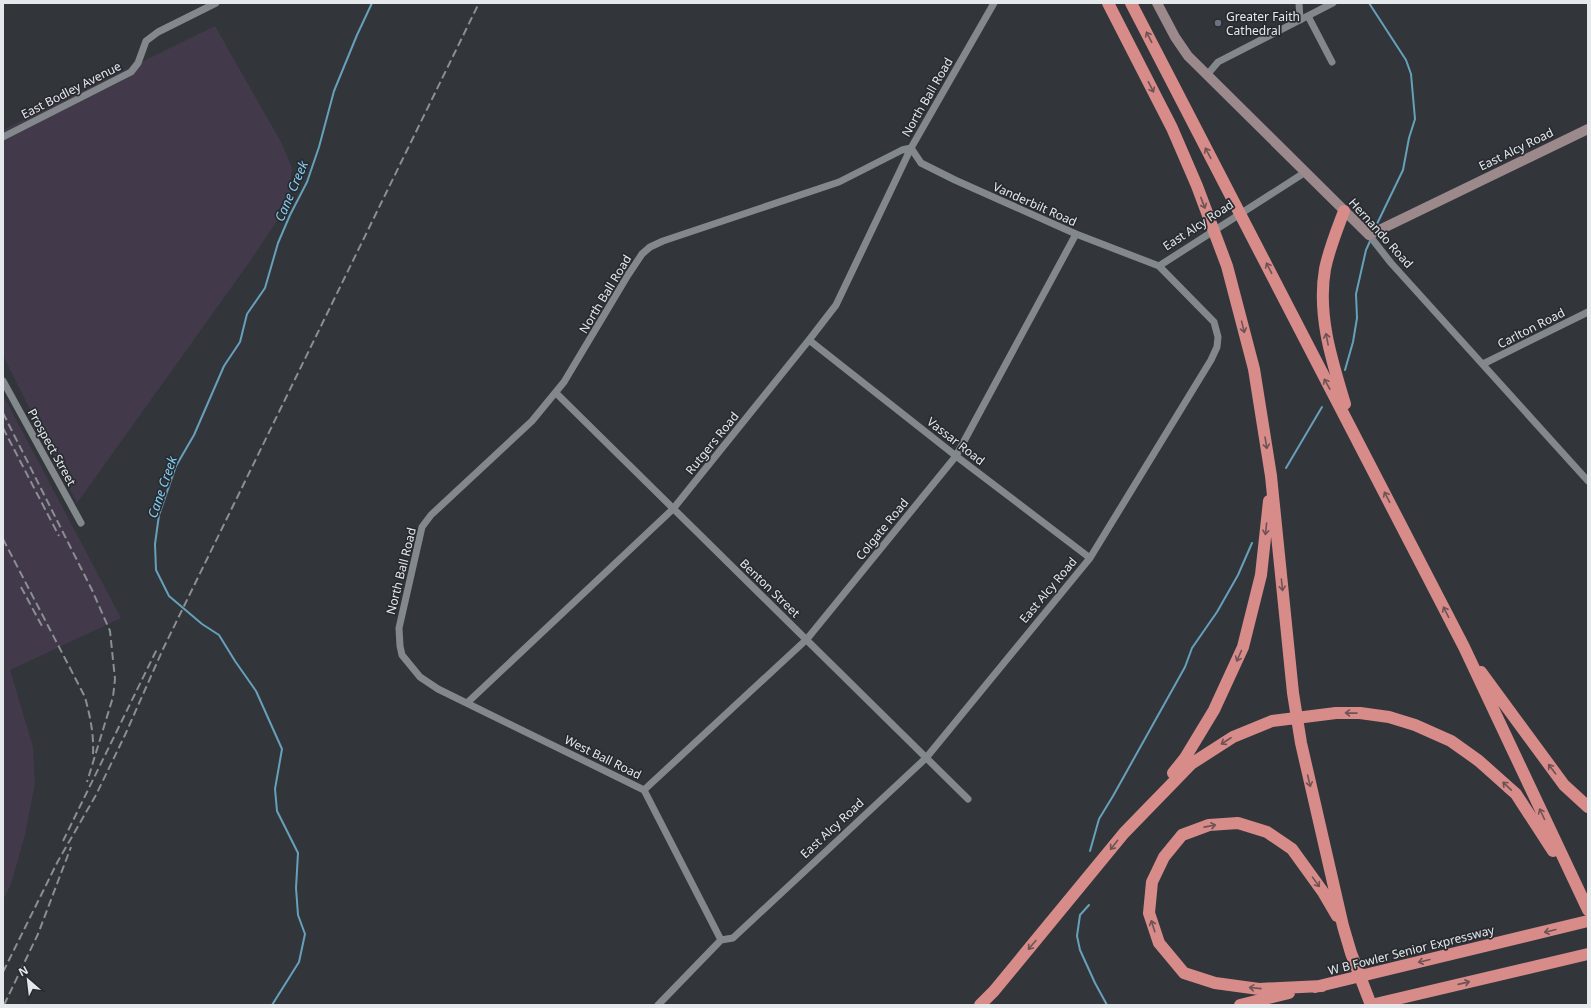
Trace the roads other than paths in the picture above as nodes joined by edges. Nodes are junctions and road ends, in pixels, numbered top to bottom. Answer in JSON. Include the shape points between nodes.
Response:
{"nodes":[{"id":1,"x":216,"y":3,"type":"edge"},
{"id":2,"x":994,"y":3,"type":"edge"},
{"id":3,"x":1108,"y":3,"type":"edge"},
{"id":4,"x":1132,"y":3,"type":"edge"},
{"id":5,"x":1158,"y":3,"type":"edge"},
{"id":6,"x":1299,"y":3,"type":"edge"},
{"id":7,"x":1333,"y":3,"type":"edge"},
{"id":8,"x":1308,"y":16,"type":"junction"},
{"id":9,"x":1300,"y":20,"type":"junction"},
{"id":10,"x":1332,"y":62,"type":"dead end"},
{"id":11,"x":1207,"y":75,"type":"junction"},
{"id":12,"x":1588,"y":129,"type":"edge"},
{"id":13,"x":3,"y":137,"type":"edge"},
{"id":14,"x":910,"y":148,"type":"junction"},
{"id":15,"x":1304,"y":173,"type":"junction"},
{"id":16,"x":1344,"y":211,"type":"junction"},
{"id":17,"x":1076,"y":234,"type":"junction"},
{"id":18,"x":1369,"y":235,"type":"junction"},
{"id":19,"x":1159,"y":266,"type":"junction"},
{"id":20,"x":1588,"y":312,"type":"edge"},
{"id":21,"x":809,"y":340,"type":"junction"},
{"id":22,"x":1483,"y":364,"type":"junction"},
{"id":23,"x":3,"y":381,"type":"edge"},
{"id":24,"x":556,"y":393,"type":"junction"},
{"id":25,"x":1353,"y":430,"type":"junction"},
{"id":26,"x":956,"y":456,"type":"junction"},
{"id":27,"x":1271,"y":476,"type":"junction"},
{"id":28,"x":1588,"y":481,"type":"edge"},
{"id":29,"x":673,"y":509,"type":"junction"},
{"id":30,"x":81,"y":523,"type":"dead end"},
{"id":31,"x":1090,"y":558,"type":"junction"},
{"id":32,"x":807,"y":638,"type":"junction"},
{"id":33,"x":1464,"y":647,"type":"junction"},
{"id":34,"x":407,"y":662,"type":"joint"},
{"id":35,"x":467,"y":703,"type":"junction"},
{"id":36,"x":926,"y":758,"type":"junction"},
{"id":37,"x":644,"y":790,"type":"junction"},
{"id":38,"x":968,"y":799,"type":"dead end"},
{"id":39,"x":1588,"y":808,"type":"edge"},
{"id":40,"x":1140,"y":815,"type":"junction"},
{"id":41,"x":1579,"y":891,"type":"junction"},
{"id":42,"x":1588,"y":910,"type":"edge"},
{"id":43,"x":1588,"y":921,"type":"edge"},
{"id":44,"x":1343,"y":926,"type":"junction"},
{"id":45,"x":721,"y":940,"type":"junction"},
{"id":46,"x":1588,"y":954,"type":"edge"},
{"id":47,"x":1322,"y":986,"type":"junction"},
{"id":48,"x":658,"y":1005,"type":"edge"},
{"id":49,"x":980,"y":1005,"type":"edge"},
{"id":50,"x":1240,"y":1005,"type":"edge"},
{"id":51,"x":1371,"y":1005,"type":"edge"}],
"edges":[{"from":1,"to":13,"type":"street","name":"East Bodley Avenue","via":[[158,32],[146,41],[138,63],[131,72]]},
{"from":2,"to":14,"type":"street","name":"North Ball Road"},
{"from":3,"to":27,"type":"highway","one_way":true,"via":[[1172,128],[1227,266],[1254,369]]},
{"from":25,"to":4,"type":"highway","one_way":true,"via":[[1316,363]]},
{"from":5,"to":11,"type":"main road","name":"Hernando Road","via":[[1175,37],[1188,56]]},
{"from":6,"to":9,"type":"street"},
{"from":7,"to":8,"type":"street"},
{"from":8,"to":9,"type":"street"},
{"from":8,"to":10,"type":"street"},
{"from":9,"to":11,"type":"street","via":[[1218,62]]},
{"from":11,"to":15,"type":"main road","name":"Hernando Road"},
{"from":12,"to":18,"type":"main road","name":"East Alcy Road"},
{"from":14,"to":17,"type":"street","name":"Vanderbilt Road","via":[[921,163]]},
{"from":14,"to":21,"type":"street","name":"Rutgers Road","via":[[836,305]]},
{"from":14,"to":24,"type":"street","name":"North Ball Road","via":[[839,182],[650,247],[628,275]]},
{"from":15,"to":16,"type":"main road","name":"Hernando Road"},
{"from":15,"to":19,"type":"street","name":"East Alcy Road"},
{"from":16,"to":18,"type":"main road","name":"Hernando Road"},
{"from":25,"to":16,"type":"highway","one_way":true,"via":[[1328,343],[1323,297],[1325,268]]},
{"from":17,"to":19,"type":"street","name":"Vanderbilt Road"},
{"from":17,"to":26,"type":"street","name":"Colgate Road"},
{"from":18,"to":22,"type":"street","name":"Hernando Road","via":[[1391,264]]},
{"from":19,"to":31,"type":"street","name":"East Alcy Road","via":[[1214,322],[1218,337],[1217,347]]},
{"from":20,"to":22,"type":"street","name":"Carlton Road"},
{"from":21,"to":26,"type":"street","name":"Vassar Road"},
{"from":21,"to":29,"type":"street","name":"Rutgers Road"},
{"from":22,"to":28,"type":"street","name":"Hernando Road"},
{"from":23,"to":30,"type":"street","name":"Prospect Street"},
{"from":24,"to":29,"type":"street","name":"Benton Street"},
{"from":24,"to":34,"type":"street","name":"North Ball Road","via":[[532,421],[431,514],[422,527],[399,628],[402,655]]},
{"from":33,"to":25,"type":"highway","one_way":true},
{"from":26,"to":31,"type":"street","name":"Vassar Road"},
{"from":26,"to":32,"type":"street","name":"Colgate Road"},
{"from":27,"to":40,"type":"highway","one_way":true,"via":[[1261,575],[1243,647],[1214,710],[1185,758]]},
{"from":27,"to":44,"type":"highway","one_way":true,"via":[[1293,693],[1301,743]]},
{"from":29,"to":32,"type":"street","name":"Benton Street"},
{"from":29,"to":35,"type":"street","name":"Rutgers Road"},
{"from":31,"to":36,"type":"street","name":"East Alcy Road"},
{"from":32,"to":36,"type":"street","name":"Benton Street"},
{"from":32,"to":37,"type":"street","name":"Colgate Road"},
{"from":39,"to":33,"type":"highway","one_way":true,"via":[[1564,785]]},
{"from":41,"to":33,"type":"highway","one_way":true},
{"from":34,"to":35,"type":"street","name":"West Ball Road","via":[[420,677],[438,690]]},
{"from":35,"to":37,"type":"street","name":"West Ball Road"},
{"from":36,"to":38,"type":"street","name":"Benton Street"},
{"from":36,"to":45,"type":"street","name":"East Alcy Road","via":[[733,938]]},
{"from":37,"to":45,"type":"street","name":"West Ball Road"},
{"from":41,"to":40,"type":"highway","one_way":true,"via":[[1516,794],[1479,761],[1451,742],[1415,725],[1390,717],[1336,713],[1272,721],[1233,737],[1191,764]]},
{"from":40,"to":49,"type":"highway","one_way":true},
{"from":41,"to":42,"type":"highway"},
{"from":43,"to":47,"type":"highway","name":"W B Fowler Senior Expressway","one_way":true},
{"from":47,"to":44,"type":"highway","one_way":true,"via":[[1259,989],[1215,983],[1184,973],[1159,943],[1149,913],[1152,882],[1164,857],[1182,835],[1209,825],[1238,823],[1267,832],[1292,849],[1323,892]]},
{"from":44,"to":51,"type":"highway"},
{"from":45,"to":48,"type":"street","name":"East Alcy Road"},
{"from":51,"to":46,"type":"highway","one_way":true},
{"from":47,"to":50,"type":"highway","name":"W B Fowler Senior Expressway"}]}
